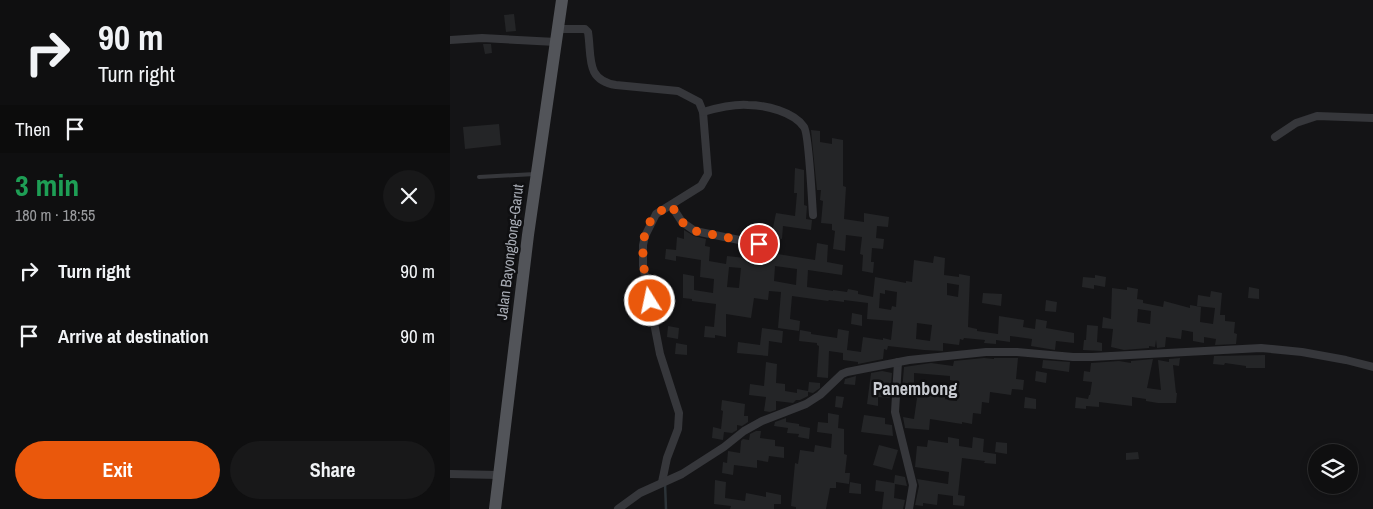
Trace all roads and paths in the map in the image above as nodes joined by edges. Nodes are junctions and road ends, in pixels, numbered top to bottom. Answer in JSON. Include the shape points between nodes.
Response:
{"nodes":[{"id":1,"x":562,"y":0,"type":"edge"},
{"id":2,"x":556,"y":36,"type":"junction"},
{"id":3,"x":450,"y":40,"type":"edge"},
{"id":4,"x":707,"y":111,"type":"junction"},
{"id":5,"x":1373,"y":118,"type":"edge"},
{"id":6,"x":1275,"y":136,"type":"dead end"},
{"id":7,"x":537,"y":174,"type":"junction"},
{"id":8,"x":479,"y":177,"type":"dead end"},
{"id":9,"x":671,"y":206,"type":"junction"},
{"id":10,"x":813,"y":215,"type":"dead end"},
{"id":11,"x":759,"y":244,"type":"dead end"},
{"id":12,"x":898,"y":362,"type":"junction"},
{"id":13,"x":1373,"y":367,"type":"edge"},
{"id":14,"x":450,"y":474,"type":"edge"},
{"id":15,"x":499,"y":475,"type":"junction"},
{"id":16,"x":663,"y":482,"type":"junction"},
{"id":17,"x":495,"y":509,"type":"edge"},
{"id":18,"x":618,"y":509,"type":"edge"},
{"id":19,"x":909,"y":509,"type":"edge"}],
"edges":[{"from":1,"to":2,"type":"main road","name":"Jalan Bayongbong-Garut"},
{"from":2,"to":3,"type":"street"},
{"from":2,"to":4,"type":"street","via":[[585,29],[593,72],[607,84],[678,91]]},
{"from":2,"to":7,"type":"main road","name":"Jalan Bayongbong-Garut"},
{"from":4,"to":9,"type":"street","via":[[708,174],[700,186]]},
{"from":4,"to":10,"type":"street","via":[[749,105],[795,118],[804,127],[808,145]]},
{"from":5,"to":6,"type":"street","via":[[1317,116],[1296,123]]},
{"from":7,"to":8,"type":"lane"},
{"from":7,"to":15,"type":"main road","name":"Jalan Bayongbong-Garut"},
{"from":9,"to":11,"type":"street","via":[[682,222],[695,231]]},
{"from":9,"to":16,"type":"street","via":[[653,218],[643,245],[643,266],[660,354],[679,413],[678,429],[667,458]]},
{"from":12,"to":13,"type":"street","via":[[1001,351],[1082,357],[1261,348],[1302,352]]},
{"from":12,"to":16,"type":"street","via":[[842,374],[806,404],[762,421],[675,478]]},
{"from":12,"to":19,"type":"street","via":[[895,412],[912,476],[913,493]]},
{"from":14,"to":15,"type":"street"},
{"from":15,"to":17,"type":"main road","name":"Jalan Bayongbong-Garut"},
{"from":16,"to":18,"type":"street"}]}
